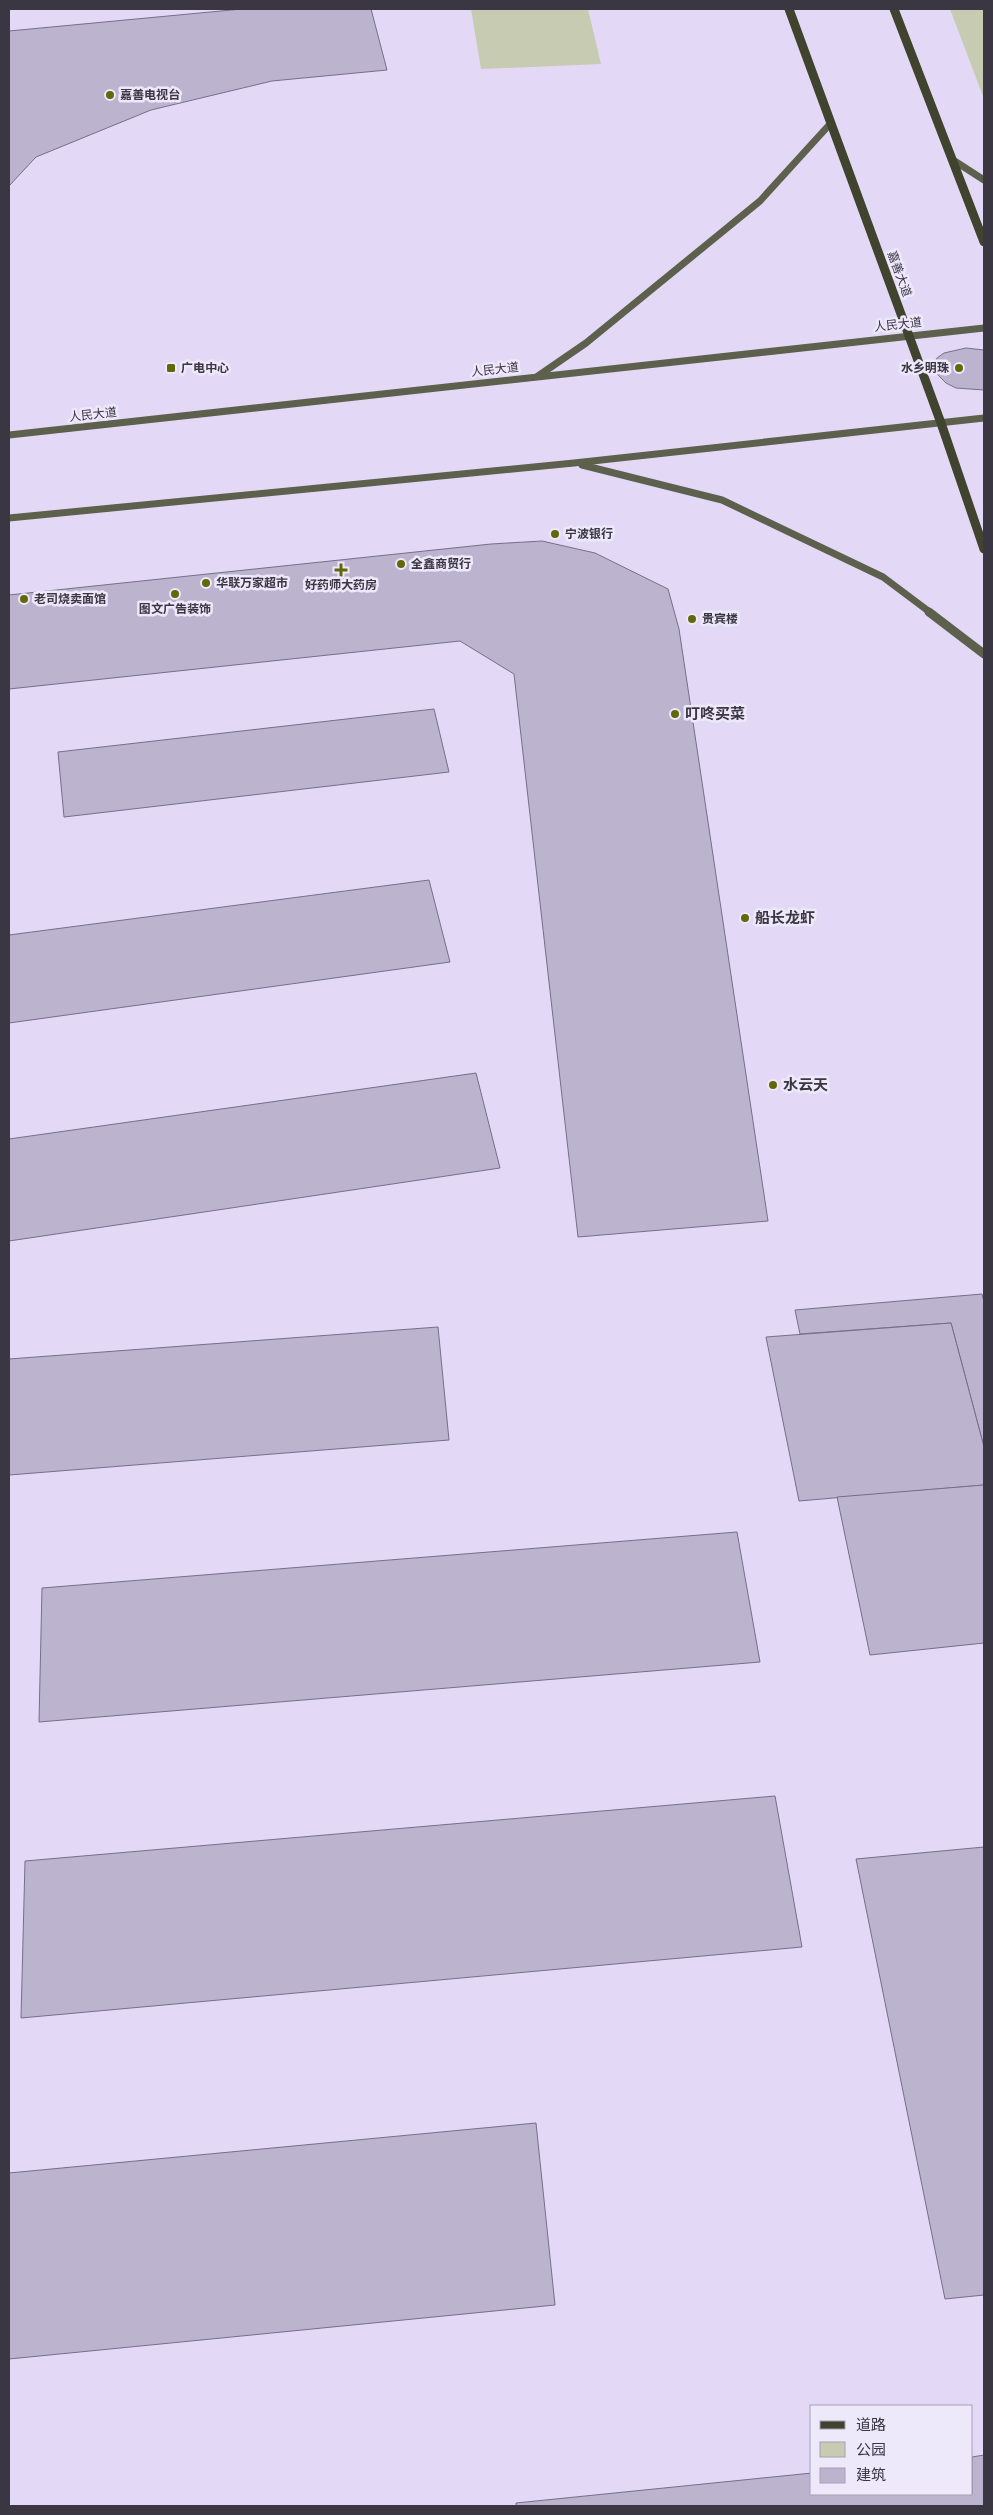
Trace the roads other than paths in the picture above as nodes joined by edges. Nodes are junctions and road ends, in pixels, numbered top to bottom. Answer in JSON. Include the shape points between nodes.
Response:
{"nodes":[{"id":1,"x":789,"y":9,"type":"edge"},
{"id":2,"x":894,"y":9,"type":"edge"},
{"id":3,"x":830,"y":124,"type":"junction"},
{"id":4,"x":953,"y":160,"type":"junction"},
{"id":5,"x":984,"y":180,"type":"edge"},
{"id":6,"x":984,"y":242,"type":"edge"},
{"id":7,"x":984,"y":328,"type":"edge"},
{"id":8,"x":909,"y":335,"type":"junction"},
{"id":9,"x":537,"y":376,"type":"junction"},
{"id":10,"x":984,"y":418,"type":"edge"},
{"id":11,"x":941,"y":423,"type":"junction"},
{"id":12,"x":9,"y":436,"type":"edge"},
{"id":13,"x":574,"y":463,"type":"junction"},
{"id":14,"x":9,"y":518,"type":"edge"},
{"id":15,"x":984,"y":549,"type":"edge"},
{"id":16,"x":984,"y":654,"type":"edge"}],
"edges":[{"from":1,"to":3,"type":"main road","name":"嘉善大道"},
{"from":2,"to":4,"type":"main road"},
{"from":3,"to":8,"type":"main road","name":"嘉善大道"},
{"from":3,"to":9,"type":"main road","via":[[760,201],[586,344]]},
{"from":4,"to":5,"type":"main road"},
{"from":4,"to":6,"type":"main road"},
{"from":7,"to":8,"type":"main road","name":"人民大道"},
{"from":8,"to":9,"type":"main road","name":"人民大道"},
{"from":8,"to":11,"type":"main road","name":"嘉善大道"},
{"from":9,"to":12,"type":"main road","name":"人民大道"},
{"from":10,"to":11,"type":"main road"},
{"from":11,"to":13,"type":"main road"},
{"from":11,"to":15,"type":"main road","name":"嘉善大道"},
{"from":13,"to":14,"type":"main road"},
{"from":13,"to":16,"type":"main road","via":[[722,500],[883,577]]}]}
